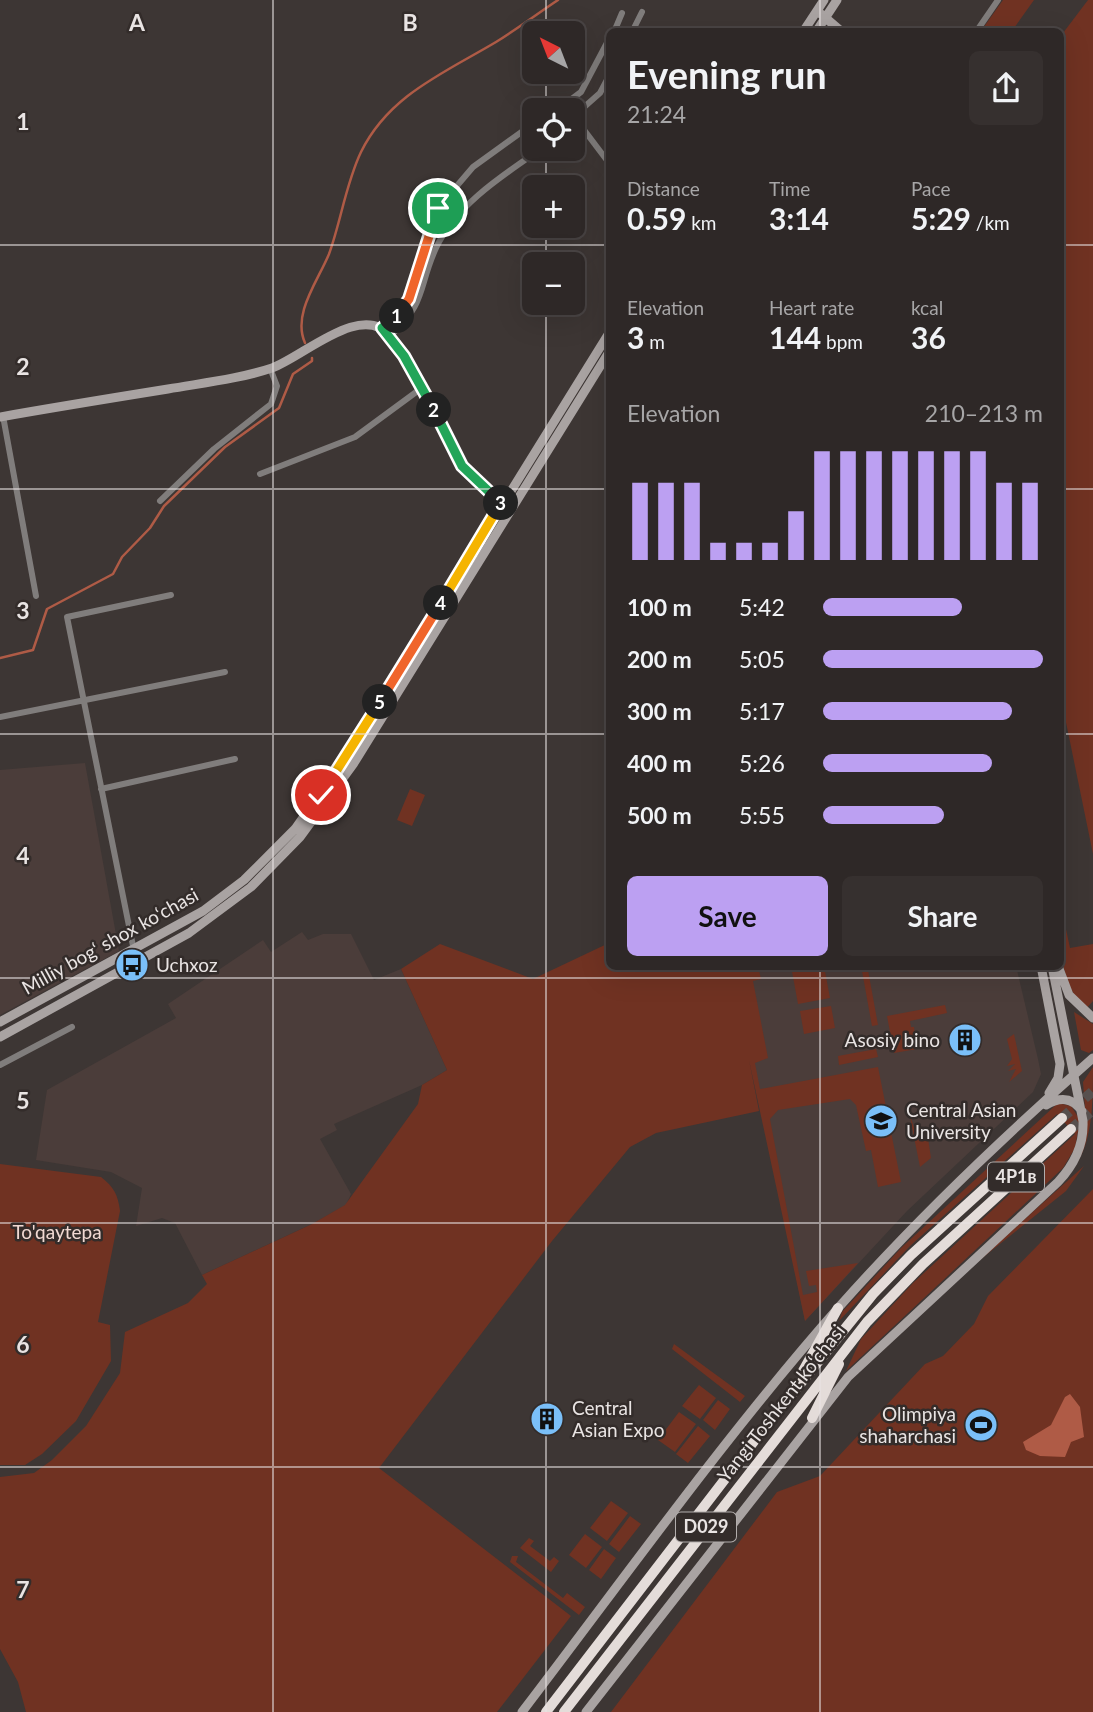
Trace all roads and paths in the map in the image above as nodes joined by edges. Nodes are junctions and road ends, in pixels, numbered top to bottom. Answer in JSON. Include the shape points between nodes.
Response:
{"nodes":[{"id":1,"x":824,"y":0,"type":"edge"},
{"id":2,"x":837,"y":0,"type":"edge"},
{"id":3,"x":998,"y":0,"type":"edge"},
{"id":4,"x":817,"y":11,"type":"junction"},
{"id":5,"x":642,"y":12,"type":"dead end"},
{"id":6,"x":622,"y":13,"type":"dead end"},
{"id":7,"x":826,"y":18,"type":"junction"},
{"id":8,"x":616,"y":28,"type":"edge"},
{"id":9,"x":634,"y":28,"type":"edge"},
{"id":10,"x":806,"y":28,"type":"edge"},
{"id":11,"x":820,"y":28,"type":"edge"},
{"id":12,"x":837,"y":28,"type":"edge"},
{"id":13,"x":979,"y":28,"type":"edge"},
{"id":14,"x":606,"y":45,"type":"edge"},
{"id":15,"x":606,"y":82,"type":"edge"},
{"id":16,"x":578,"y":98,"type":"edge"},
{"id":17,"x":585,"y":102,"type":"edge"},
{"id":18,"x":522,"y":132,"type":"edge"},
{"id":19,"x":585,"y":136,"type":"edge"},
{"id":20,"x":606,"y":160,"type":"edge"},
{"id":21,"x":524,"y":161,"type":"edge"},
{"id":22,"x":382,"y":328,"type":"junction"},
{"id":23,"x":390,"y":336,"type":"junction"},
{"id":24,"x":603,"y":356,"type":"edge"},
{"id":25,"x":271,"y":369,"type":"junction"},
{"id":26,"x":423,"y":387,"type":"junction"},
{"id":27,"x":1,"y":417,"type":"edge"},
{"id":28,"x":260,"y":474,"type":"dead end"},
{"id":29,"x":160,"y":501,"type":"dead end"},
{"id":30,"x":501,"y":503,"type":"junction"},
{"id":31,"x":510,"y":508,"type":"junction"},
{"id":32,"x":171,"y":595,"type":"dead end"},
{"id":33,"x":36,"y":596,"type":"dead end"},
{"id":34,"x":225,"y":672,"type":"dead end"},
{"id":35,"x":82,"y":698,"type":"junction"},
{"id":36,"x":0,"y":717,"type":"edge"},
{"id":37,"x":235,"y":759,"type":"dead end"},
{"id":38,"x":101,"y":789,"type":"junction"},
{"id":39,"x":134,"y":951,"type":"junction"},
{"id":40,"x":1042,"y":970,"type":"edge"},
{"id":41,"x":1053,"y":970,"type":"edge"},
{"id":42,"x":1060,"y":970,"type":"edge"},
{"id":43,"x":24,"y":1009,"type":"junction"},
{"id":44,"x":1093,"y":1018,"type":"edge"},
{"id":45,"x":31,"y":1021,"type":"junction"},
{"id":46,"x":0,"y":1022,"type":"edge"},
{"id":47,"x":72,"y":1027,"type":"dead end"},
{"id":48,"x":0,"y":1037,"type":"edge"},
{"id":49,"x":1093,"y":1058,"type":"edge"},
{"id":50,"x":0,"y":1065,"type":"edge"},
{"id":51,"x":1074,"y":1074,"type":"junction"},
{"id":52,"x":1036,"y":1111,"type":"junction"},
{"id":53,"x":1082,"y":1112,"type":"junction"},
{"id":54,"x":1062,"y":1118,"type":"tunnel mouth"},
{"id":55,"x":1071,"y":1129,"type":"tunnel mouth"},
{"id":56,"x":962,"y":1227,"type":"joint"},
{"id":57,"x":838,"y":1308,"type":"junction"},
{"id":58,"x":850,"y":1343,"type":"junction"},
{"id":59,"x":788,"y":1398,"type":"junction"},
{"id":60,"x":813,"y":1418,"type":"junction"},
{"id":61,"x":522,"y":1712,"type":"edge"},
{"id":62,"x":546,"y":1712,"type":"edge"},
{"id":63,"x":564,"y":1712,"type":"edge"},
{"id":64,"x":586,"y":1712,"type":"edge"}],
"edges":[{"from":1,"to":4,"type":"main road"},
{"from":2,"to":7,"type":"main road"},
{"from":3,"to":13,"type":"street"},
{"from":4,"to":7,"type":"main road"},
{"from":4,"to":10,"type":"main road"},
{"from":5,"to":9,"type":"street"},
{"from":6,"to":8,"type":"street"},
{"from":7,"to":11,"type":"main road"},
{"from":7,"to":12,"type":"main road"},
{"from":14,"to":16,"type":"street"},
{"from":15,"to":17,"type":"street","via":[[600,93]]},
{"from":18,"to":22,"type":"street","via":[[473,167],[438,208],[409,299],[402,312]]},
{"from":19,"to":20,"type":"street"},
{"from":21,"to":23,"type":"street","via":[[498,179],[450,226],[436,247],[410,319]]},
{"from":22,"to":23,"type":"main road"},
{"from":22,"to":25,"type":"main road","via":[[355,325]]},
{"from":23,"to":26,"type":"main road"},
{"from":24,"to":30,"type":"main road","name":"Milliy bog‘ shox ko‘chasi"},
{"from":24,"to":31,"type":"main road","name":"Milliy bog‘ shox ko‘chasi"},
{"from":25,"to":27,"type":"main road"},
{"from":25,"to":29,"type":"street","via":[[277,386],[271,404],[214,449]]},
{"from":26,"to":28,"type":"street","via":[[355,437]]},
{"from":26,"to":30,"type":"main road","via":[[462,466]]},
{"from":27,"to":33,"type":"street"},
{"from":30,"to":31,"type":"main road"},
{"from":30,"to":39,"type":"main road","name":"Milliy bog‘ shox ko‘chasi","via":[[305,817],[261,865],[224,896]]},
{"from":31,"to":45,"type":"main road","name":"Milliy bog‘ shox ko‘chasi","via":[[354,763],[287,852],[230,904],[189,933]]},
{"from":32,"to":35,"type":"street","via":[[67,617]]},
{"from":34,"to":35,"type":"street"},
{"from":35,"to":36,"type":"street"},
{"from":35,"to":38,"type":"street"},
{"from":37,"to":38,"type":"street"},
{"from":38,"to":39,"type":"street"},
{"from":39,"to":43,"type":"main road","name":"Milliy bog‘ shox ko‘chasi"},
{"from":40,"to":52,"type":"main road","via":[[1060,1065],[1055,1084]]},
{"from":41,"to":51,"type":"main road"},
{"from":42,"to":44,"type":"main road","via":[[1069,995]]},
{"from":43,"to":45,"type":"main road"},
{"from":43,"to":46,"type":"main road","name":"Milliy bog‘ shox ko‘chasi"},
{"from":45,"to":48,"type":"main road","name":"Milliy bog‘ shox ko‘chasi"},
{"from":47,"to":50,"type":"street"},
{"from":49,"to":51,"type":"main road"},
{"from":51,"to":52,"type":"main road"},
{"from":51,"to":53,"type":"main road"},
{"from":52,"to":53,"type":"main road","via":[[1062,1099],[1074,1102]]},
{"from":52,"to":57,"type":"main road","via":[[935,1204]]},
{"from":53,"to":60,"type":"main road","via":[[1080,1146],[1061,1178],[883,1341]]},
{"from":54,"to":59,"type":"highway","name":"Yangi Toshkent ko‘chasi","via":[[911,1255]]},
{"from":55,"to":56,"type":"highway","number":"4Р1в"},
{"from":56,"to":58,"type":"highway","name":"Yangi Toshkent ko‘chasi","number":"D029","via":[[904,1282]]},
{"from":57,"to":59,"type":"highway"},
{"from":57,"to":61,"type":"main road"},
{"from":58,"to":60,"type":"highway"},
{"from":58,"to":63,"type":"highway","name":"Yangi Toshkent ko‘chasi","number":"D029"},
{"from":59,"to":62,"type":"highway","name":"Yangi Toshkent ko‘chasi","number":"D029"},
{"from":60,"to":64,"type":"main road"}]}
